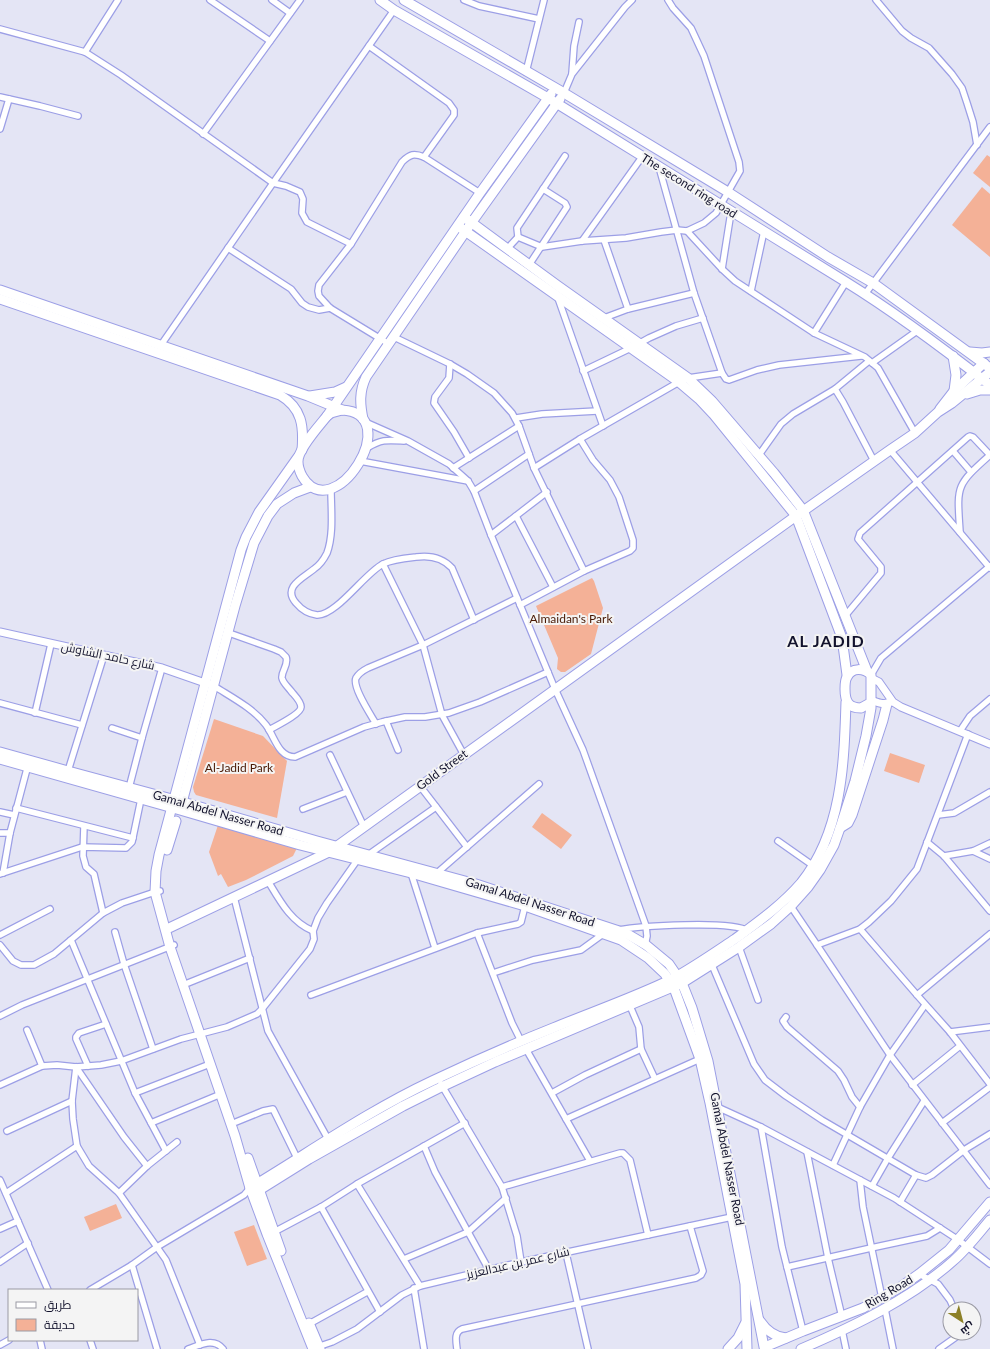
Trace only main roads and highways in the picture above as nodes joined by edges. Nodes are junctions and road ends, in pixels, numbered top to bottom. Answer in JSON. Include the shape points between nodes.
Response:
{"nodes":[{"id":1,"x":380,"y":0,"type":"edge"},
{"id":2,"x":404,"y":0,"type":"edge"},
{"id":3,"x":555,"y":88,"type":"junction"},
{"id":4,"x":564,"y":93,"type":"junction"},
{"id":5,"x":548,"y":98,"type":"junction"},
{"id":6,"x":557,"y":104,"type":"junction"},
{"id":7,"x":464,"y":216,"type":"junction"},
{"id":8,"x":472,"y":222,"type":"junction"},
{"id":9,"x":458,"y":226,"type":"junction"},
{"id":10,"x":467,"y":231,"type":"junction"},
{"id":11,"x":0,"y":290,"type":"edge"},
{"id":12,"x":0,"y":299,"type":"edge"},
{"id":13,"x":968,"y":352,"type":"junction"},
{"id":14,"x":990,"y":352,"type":"edge"},
{"id":15,"x":953,"y":356,"type":"junction"},
{"id":16,"x":988,"y":364,"type":"edge"},
{"id":17,"x":990,"y":372,"type":"edge"},
{"id":18,"x":974,"y":373,"type":"junction"},
{"id":19,"x":982,"y":379,"type":"junction"},
{"id":20,"x":990,"y":385,"type":"edge"},
{"id":21,"x":347,"y":386,"type":"junction"},
{"id":22,"x":990,"y":390,"type":"edge"},
{"id":23,"x":957,"y":394,"type":"junction"},
{"id":24,"x":308,"y":396,"type":"junction"},
{"id":25,"x":337,"y":408,"type":"junction"},
{"id":26,"x":364,"y":420,"type":"junction"},
{"id":27,"x":300,"y":454,"type":"junction"},
{"id":28,"x":310,"y":486,"type":"junction"},
{"id":29,"x":800,"y":513,"type":"junction"},
{"id":30,"x":847,"y":675,"type":"junction"},
{"id":31,"x":869,"y":675,"type":"junction"},
{"id":32,"x":871,"y":701,"type":"junction"},
{"id":33,"x":846,"y":702,"type":"junction"},
{"id":34,"x":890,"y":703,"type":"road end"},
{"id":35,"x":0,"y":752,"type":"edge"},
{"id":36,"x":0,"y":759,"type":"edge"},
{"id":37,"x":28,"y":764,"type":"junction"},
{"id":38,"x":177,"y":805,"type":"junction"},
{"id":39,"x":176,"y":821,"type":"dead end"},
{"id":40,"x":840,"y":828,"type":"junction"},
{"id":41,"x":300,"y":845,"type":"junction"},
{"id":42,"x":333,"y":849,"type":"junction"},
{"id":43,"x":301,"y":865,"type":"junction"},
{"id":44,"x":816,"y":868,"type":"junction"},
{"id":45,"x":158,"y":891,"type":"junction"},
{"id":46,"x":169,"y":928,"type":"junction"},
{"id":47,"x":750,"y":934,"type":"junction"},
{"id":48,"x":172,"y":946,"type":"junction"},
{"id":49,"x":676,"y":982,"type":"junction"},
{"id":50,"x":202,"y":1034,"type":"junction"},
{"id":51,"x":441,"y":1082,"type":"junction"},
{"id":52,"x":713,"y":1105,"type":"junction"},
{"id":53,"x":253,"y":1190,"type":"junction"},
{"id":54,"x":990,"y":1202,"type":"edge"},
{"id":55,"x":990,"y":1220,"type":"edge"},
{"id":56,"x":760,"y":1321,"type":"junction"},
{"id":57,"x":746,"y":1323,"type":"junction"},
{"id":58,"x":786,"y":1338,"type":"junction"},
{"id":59,"x":315,"y":1348,"type":"edge"},
{"id":60,"x":765,"y":1348,"type":"edge"},
{"id":61,"x":728,"y":1349,"type":"edge"},
{"id":62,"x":747,"y":1349,"type":"edge"},
{"id":63,"x":801,"y":1349,"type":"edge"}],
"edges":[{"from":1,"to":5,"type":"main road","name":"The second ring road"},
{"from":2,"to":3,"type":"main road","name":"The second ring road"},
{"from":3,"to":4,"type":"main road","name":"The second ring road"},
{"from":3,"to":5,"type":"main road"},
{"from":4,"to":6,"type":"main road"},
{"from":4,"to":13,"type":"main road","name":"The second ring road","via":[[873,283]]},
{"from":5,"to":6,"type":"main road","name":"The second ring road"},
{"from":5,"to":7,"type":"main road"},
{"from":6,"to":8,"type":"main road"},
{"from":6,"to":15,"type":"main road","name":"The second ring road","via":[[865,294]]},
{"from":7,"to":8,"type":"main road"},
{"from":7,"to":9,"type":"main road"},
{"from":8,"to":10,"type":"main road"},
{"from":8,"to":29,"type":"main road","via":[[688,378],[712,401],[759,455]]},
{"from":9,"to":10,"type":"main road"},
{"from":9,"to":21,"type":"main road"},
{"from":10,"to":26,"type":"main road","via":[[366,377],[360,394]]},
{"from":10,"to":29,"type":"main road","via":[[680,382],[714,415]]},
{"from":11,"to":24,"type":"main road"},
{"from":12,"to":27,"type":"main road","via":[[280,394],[294,408],[303,424]]},
{"from":13,"to":14,"type":"main road"},
{"from":13,"to":16,"type":"main road","name":"The second ring road"},
{"from":15,"to":18,"type":"main road","name":"The second ring road"},
{"from":15,"to":23,"type":"main road"},
{"from":16,"to":18,"type":"main road"},
{"from":17,"to":19,"type":"main road"},
{"from":18,"to":19,"type":"main road","name":"The second ring road"},
{"from":18,"to":23,"type":"main road"},
{"from":19,"to":20,"type":"main road","name":"The second ring road"},
{"from":19,"to":23,"type":"main road"},
{"from":21,"to":24,"type":"main road","via":[[335,392]]},
{"from":21,"to":25,"type":"main road"},
{"from":22,"to":23,"type":"main road"},
{"from":23,"to":29,"type":"main road","name":"Gold Street","via":[[947,399],[938,412],[915,432]]},
{"from":24,"to":25,"type":"main road"},
{"from":25,"to":26,"type":"main road","via":[[352,411]]},
{"from":25,"to":27,"type":"main road","via":[[327,416]]},
{"from":26,"to":28,"type":"main road","via":[[368,433],[367,448],[342,484],[322,490]]},
{"from":27,"to":28,"type":"main road","via":[[298,468]]},
{"from":27,"to":38,"type":"main road","via":[[265,503],[241,550],[205,683]]},
{"from":28,"to":38,"type":"main road","via":[[277,504],[260,529],[250,555],[214,686]]},
{"from":29,"to":30,"type":"main road","via":[[842,638]]},
{"from":29,"to":31,"type":"main road"},
{"from":29,"to":42,"type":"main road","name":"Gold Street"},
{"from":30,"to":31,"type":"main road","via":[[856,669],[862,669]]},
{"from":30,"to":33,"type":"main road"},
{"from":31,"to":32,"type":"main road"},
{"from":32,"to":33,"type":"main road","via":[[860,708],[850,706]]},
{"from":32,"to":40,"type":"main road","via":[[866,736]]},
{"from":33,"to":44,"type":"main road","via":[[839,798]]},
{"from":34,"to":40,"type":"main road","via":[[852,815]]},
{"from":35,"to":37,"type":"main road","name":"Gamal Abdel Nasser Road"},
{"from":36,"to":37,"type":"main road","name":"Gamal Abdel Nasser Road"},
{"from":37,"to":38,"type":"main road","name":"Gamal Abdel Nasser Road","via":[[129,788]]},
{"from":37,"to":38,"type":"main road","name":"Gamal Abdel Nasser Road","via":[[141,799]]},
{"from":38,"to":41,"type":"main road","name":"Gamal Abdel Nasser Road"},
{"from":38,"to":42,"type":"main road","name":"Gamal Abdel Nasser Road","via":[[317,842]]},
{"from":38,"to":45,"type":"main road","via":[[157,864]]},
{"from":39,"to":45,"type":"main road","via":[[164,857]]},
{"from":40,"to":44,"type":"main road","via":[[834,845]]},
{"from":41,"to":42,"type":"main road","name":"Gamal Abdel Nasser Road"},
{"from":41,"to":43,"type":"main road","via":[[304,854]]},
{"from":42,"to":43,"type":"main road","name":"Gold Street"},
{"from":42,"to":49,"type":"main road","name":"Gamal Abdel Nasser Road","via":[[358,860],[525,906],[621,940],[643,954]]},
{"from":42,"to":49,"type":"main road","name":"Gamal Abdel Nasser Road","via":[[368,855],[476,884],[616,930],[634,937],[669,964]]},
{"from":43,"to":46,"type":"main road","name":"Gold Street"},
{"from":44,"to":47,"type":"main road","via":[[808,887]]},
{"from":45,"to":46,"type":"main road"},
{"from":45,"to":48,"type":"main road"},
{"from":46,"to":48,"type":"main road"},
{"from":47,"to":49,"type":"main road","via":[[709,957]]},
{"from":47,"to":49,"type":"main road","via":[[739,947],[712,965]]},
{"from":48,"to":50,"type":"main road"},
{"from":48,"to":50,"type":"main road","via":[[188,983]]},
{"from":49,"to":51,"type":"main road","via":[[630,1006]]},
{"from":49,"to":51,"type":"main road","via":[[522,1041]]},
{"from":49,"to":52,"type":"main road","name":"Gamal Abdel Nasser Road"},
{"from":49,"to":52,"type":"main road","name":"Gamal Abdel Nasser Road","via":[[692,1008],[703,1043]]},
{"from":50,"to":53,"type":"main road"},
{"from":50,"to":53,"type":"main road","via":[[236,1122]]},
{"from":51,"to":53,"type":"main road"},
{"from":51,"to":53,"type":"main road","via":[[400,1097],[297,1158]]},
{"from":52,"to":56,"type":"main road","name":"Gamal Abdel Nasser Road"},
{"from":52,"to":57,"type":"main road","name":"Gamal Abdel Nasser Road","via":[[745,1284]]},
{"from":53,"to":59,"type":"main road","via":[[267,1234]]},
{"from":53,"to":59,"type":"main road","via":[[274,1232],[310,1324]]},
{"from":54,"to":58,"type":"main road","name":"Ring Road","via":[[949,1250],[919,1274],[863,1308]]},
{"from":55,"to":63,"type":"main road","name":"Ring Road","via":[[953,1262],[909,1294],[885,1309]]},
{"from":56,"to":58,"type":"main road","via":[[775,1336]]},
{"from":56,"to":60,"type":"main road","name":"Gamal Abdel Nasser Road"},
{"from":57,"to":61,"type":"main road"},
{"from":57,"to":62,"type":"main road","name":"Gamal Abdel Nasser Road"},
{"from":58,"to":60,"type":"main road","name":"Ring Road"},
{"from":60,"to":62,"type":"main road","name":"Ring Road","via":[[758,1345]]}]}
